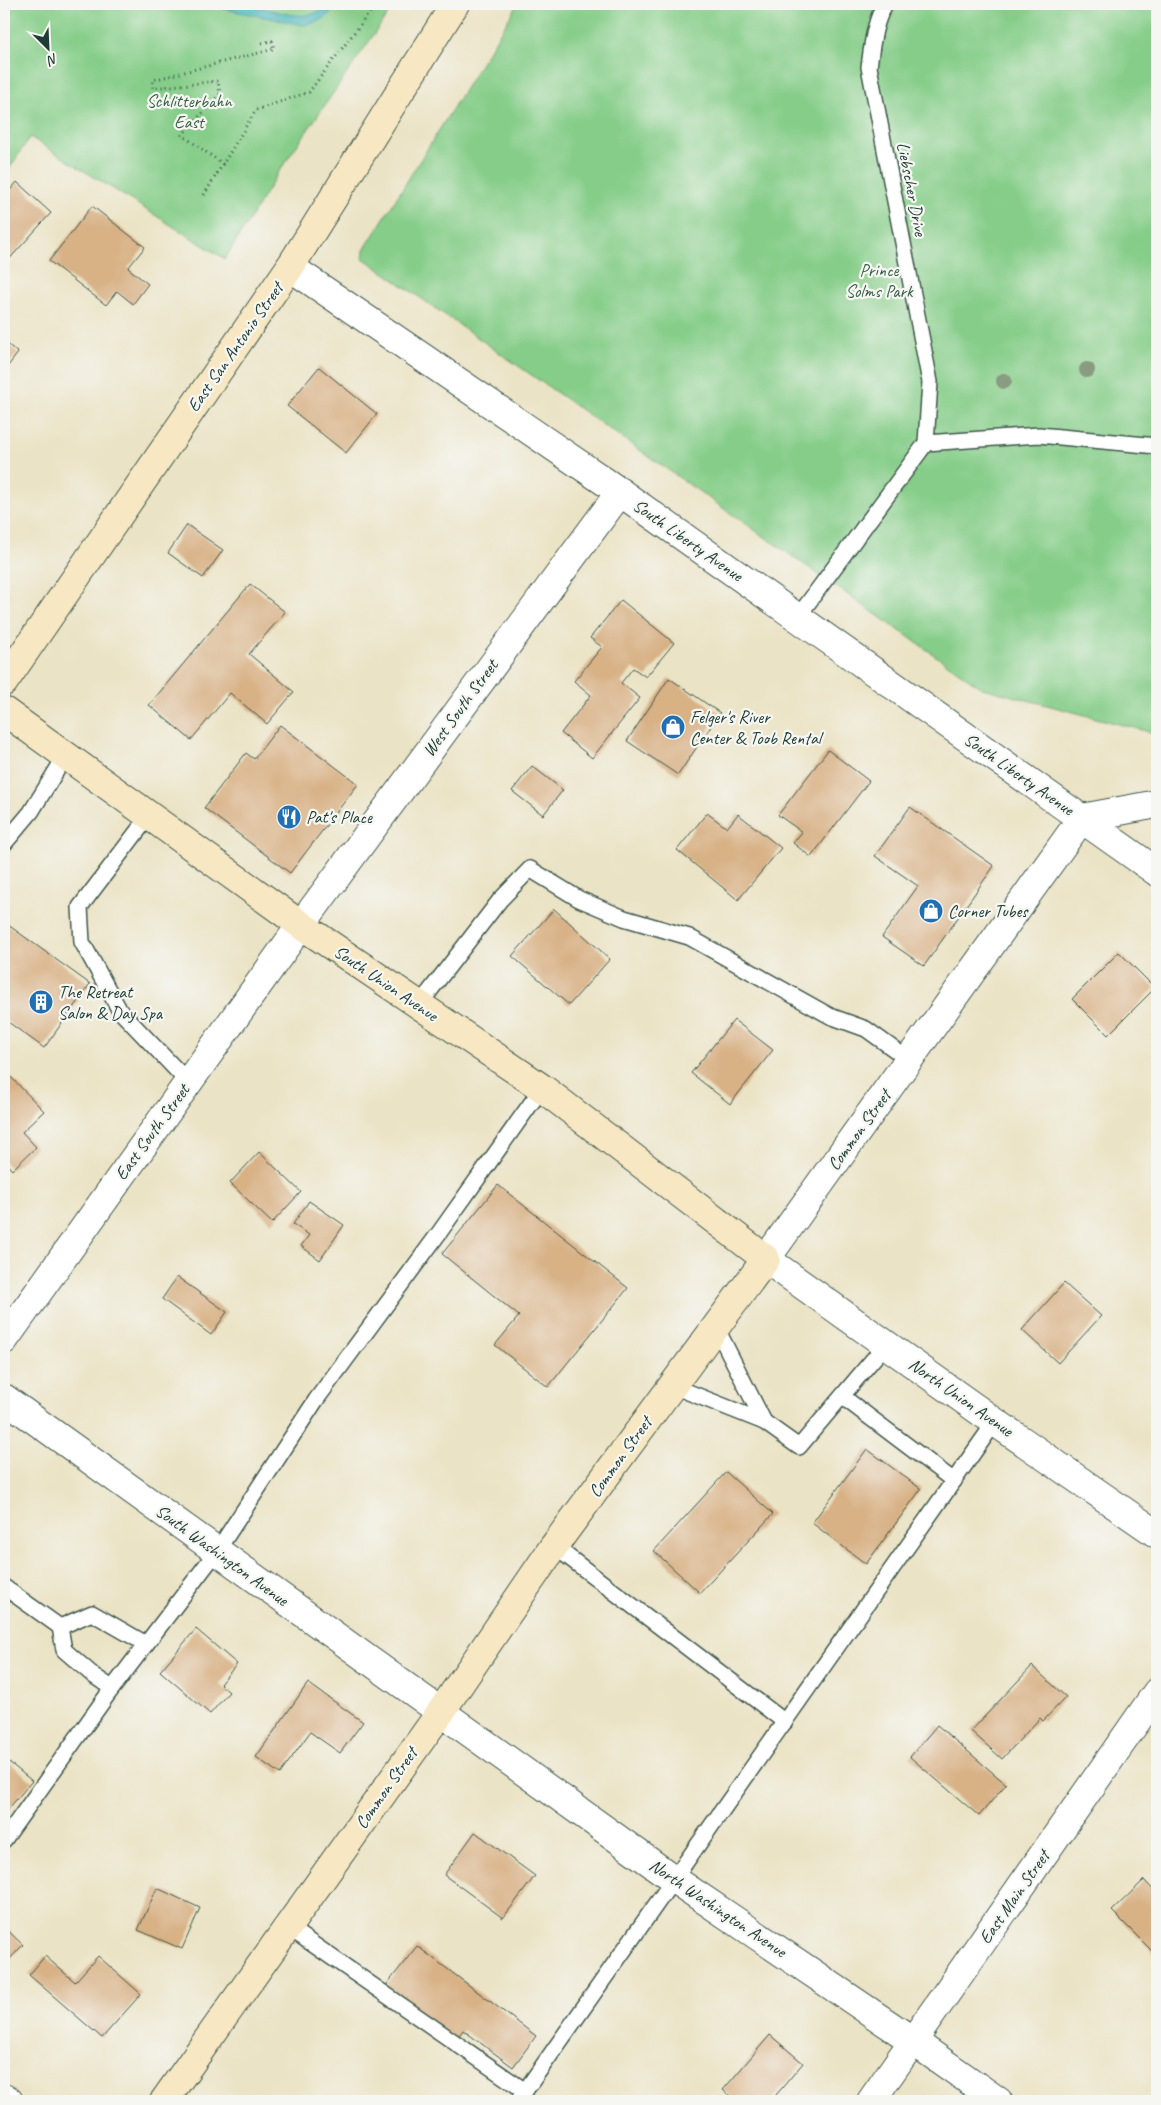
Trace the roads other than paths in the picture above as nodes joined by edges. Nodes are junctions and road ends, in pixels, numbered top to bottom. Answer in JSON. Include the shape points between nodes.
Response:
{"nodes":[{"id":1,"x":455,"y":4,"type":"edge"},
{"id":2,"x":886,"y":4,"type":"edge"},
{"id":3,"x":290,"y":267,"type":"junction"},
{"id":4,"x":926,"y":443,"type":"junction"},
{"id":5,"x":1157,"y":446,"type":"edge"},
{"id":6,"x":620,"y":492,"type":"junction"},
{"id":7,"x":797,"y":618,"type":"junction"},
{"id":8,"x":4,"y":682,"type":"edge"},
{"id":9,"x":4,"y":711,"type":"edge"},
{"id":10,"x":66,"y":755,"type":"junction"},
{"id":11,"x":1157,"y":804,"type":"edge"},
{"id":12,"x":149,"y":816,"type":"junction"},
{"id":13,"x":1082,"y":818,"type":"junction"},
{"id":14,"x":4,"y":844,"type":"edge"},
{"id":15,"x":1157,"y":872,"type":"edge"},
{"id":16,"x":301,"y":925,"type":"junction"},
{"id":17,"x":419,"y":1005,"type":"junction"},
{"id":18,"x":909,"y":1060,"type":"junction"},
{"id":19,"x":188,"y":1082,"type":"junction"},
{"id":20,"x":542,"y":1088,"type":"junction"},
{"id":21,"x":766,"y":1259,"type":"junction"},
{"id":22,"x":716,"y":1327,"type":"junction"},
{"id":23,"x":4,"y":1340,"type":"edge"},
{"id":24,"x":886,"y":1344,"type":"junction"},
{"id":25,"x":673,"y":1386,"type":"junction"},
{"id":26,"x":843,"y":1397,"type":"junction"},
{"id":27,"x":4,"y":1398,"type":"edge"},
{"id":28,"x":764,"y":1422,"type":"junction"},
{"id":29,"x":995,"y":1422,"type":"junction"},
{"id":30,"x":954,"y":1482,"type":"junction"},
{"id":31,"x":1157,"y":1534,"type":"edge"},
{"id":32,"x":554,"y":1546,"type":"junction"},
{"id":33,"x":217,"y":1551,"type":"junction"},
{"id":34,"x":4,"y":1587,"type":"edge"},
{"id":35,"x":60,"y":1627,"type":"junction"},
{"id":36,"x":146,"y":1644,"type":"junction"},
{"id":37,"x":112,"y":1688,"type":"junction"},
{"id":38,"x":1157,"y":1692,"type":"edge"},
{"id":39,"x":440,"y":1713,"type":"junction"},
{"id":40,"x":785,"y":1722,"type":"junction"},
{"id":41,"x":4,"y":1840,"type":"edge"},
{"id":42,"x":675,"y":1880,"type":"junction"},
{"id":43,"x":288,"y":1927,"type":"junction"},
{"id":44,"x":913,"y":2041,"type":"junction"},
{"id":45,"x":522,"y":2096,"type":"edge"},
{"id":46,"x":4,"y":2098,"type":"edge"},
{"id":47,"x":9,"y":2101,"type":"edge"},
{"id":48,"x":164,"y":2101,"type":"edge"},
{"id":49,"x":871,"y":2101,"type":"edge"},
{"id":50,"x":998,"y":2101,"type":"edge"}],
"edges":[{"from":1,"to":3,"type":"main road","name":"East San Antonio Street"},
{"from":2,"to":4,"type":"lane","name":"Liebscher Drive","via":[[873,37],[869,67],[930,382]]},
{"from":3,"to":6,"type":"street","name":"South Liberty Avenue"},
{"from":3,"to":8,"type":"main road","name":"East San Antonio Street"},
{"from":4,"to":5,"type":"lane","via":[[1039,436]]},
{"from":4,"to":7,"type":"lane"},
{"from":6,"to":7,"type":"street","name":"South Liberty Avenue"},
{"from":6,"to":16,"type":"street","name":"West South Street"},
{"from":7,"to":13,"type":"street","name":"South Liberty Avenue"},
{"from":9,"to":10,"type":"main road","name":"South Union Avenue"},
{"from":10,"to":12,"type":"main road","name":"South Union Avenue"},
{"from":10,"to":14,"type":"lane","via":[[31,812]]},
{"from":11,"to":13,"type":"street"},
{"from":12,"to":16,"type":"main road","name":"South Union Avenue"},
{"from":12,"to":19,"type":"lane","via":[[80,906],[82,942],[120,1011]]},
{"from":13,"to":15,"type":"street","name":"South Liberty Avenue"},
{"from":13,"to":18,"type":"street","name":"Common Street"},
{"from":16,"to":17,"type":"main road","name":"South Union Avenue"},
{"from":16,"to":19,"type":"street","name":"East South Street"},
{"from":17,"to":18,"type":"lane","via":[[500,900],[530,869],[579,899],[624,918],[690,937],[830,1016],[866,1029]]},
{"from":17,"to":20,"type":"main road","name":"South Union Avenue"},
{"from":18,"to":21,"type":"street","name":"Common Street"},
{"from":19,"to":23,"type":"street","name":"East South Street"},
{"from":20,"to":21,"type":"main road","name":"South Union Avenue"},
{"from":20,"to":33,"type":"lane","via":[[316,1400]]},
{"from":21,"to":22,"type":"main road","name":"Common Street"},
{"from":21,"to":24,"type":"street","name":"North Union Avenue"},
{"from":22,"to":25,"type":"main road","name":"Common Street"},
{"from":22,"to":28,"type":"lane"},
{"from":24,"to":26,"type":"lane"},
{"from":24,"to":29,"type":"street","name":"North Union Avenue"},
{"from":25,"to":28,"type":"lane"},
{"from":25,"to":32,"type":"main road","name":"Common Street"},
{"from":26,"to":28,"type":"lane","via":[[799,1447]]},
{"from":26,"to":30,"type":"lane"},
{"from":27,"to":33,"type":"street","name":"South Washington Avenue"},
{"from":29,"to":30,"type":"lane"},
{"from":29,"to":31,"type":"street","name":"North Union Avenue"},
{"from":30,"to":40,"type":"lane"},
{"from":32,"to":39,"type":"main road","name":"Common Street"},
{"from":32,"to":40,"type":"lane"},
{"from":33,"to":36,"type":"lane"},
{"from":33,"to":39,"type":"street","name":"South Washington Avenue"},
{"from":34,"to":35,"type":"lane"},
{"from":35,"to":36,"type":"lane","via":[[92,1613]]},
{"from":35,"to":37,"type":"lane","via":[[64,1650]]},
{"from":36,"to":37,"type":"lane"},
{"from":37,"to":41,"type":"lane"},
{"from":38,"to":44,"type":"street","name":"East Main Street"},
{"from":39,"to":42,"type":"street","name":"North Washington Avenue"},
{"from":39,"to":43,"type":"main road","name":"Common Street"},
{"from":40,"to":42,"type":"lane"},
{"from":42,"to":44,"type":"street","name":"North Washington Avenue"},
{"from":42,"to":45,"type":"lane"},
{"from":43,"to":45,"type":"lane"},
{"from":43,"to":48,"type":"main road","name":"Common Street"},
{"from":44,"to":49,"type":"street","name":"East Main Street"},
{"from":44,"to":50,"type":"street","name":"North Washington Avenue"},
{"from":46,"to":47,"type":"street"}]}
